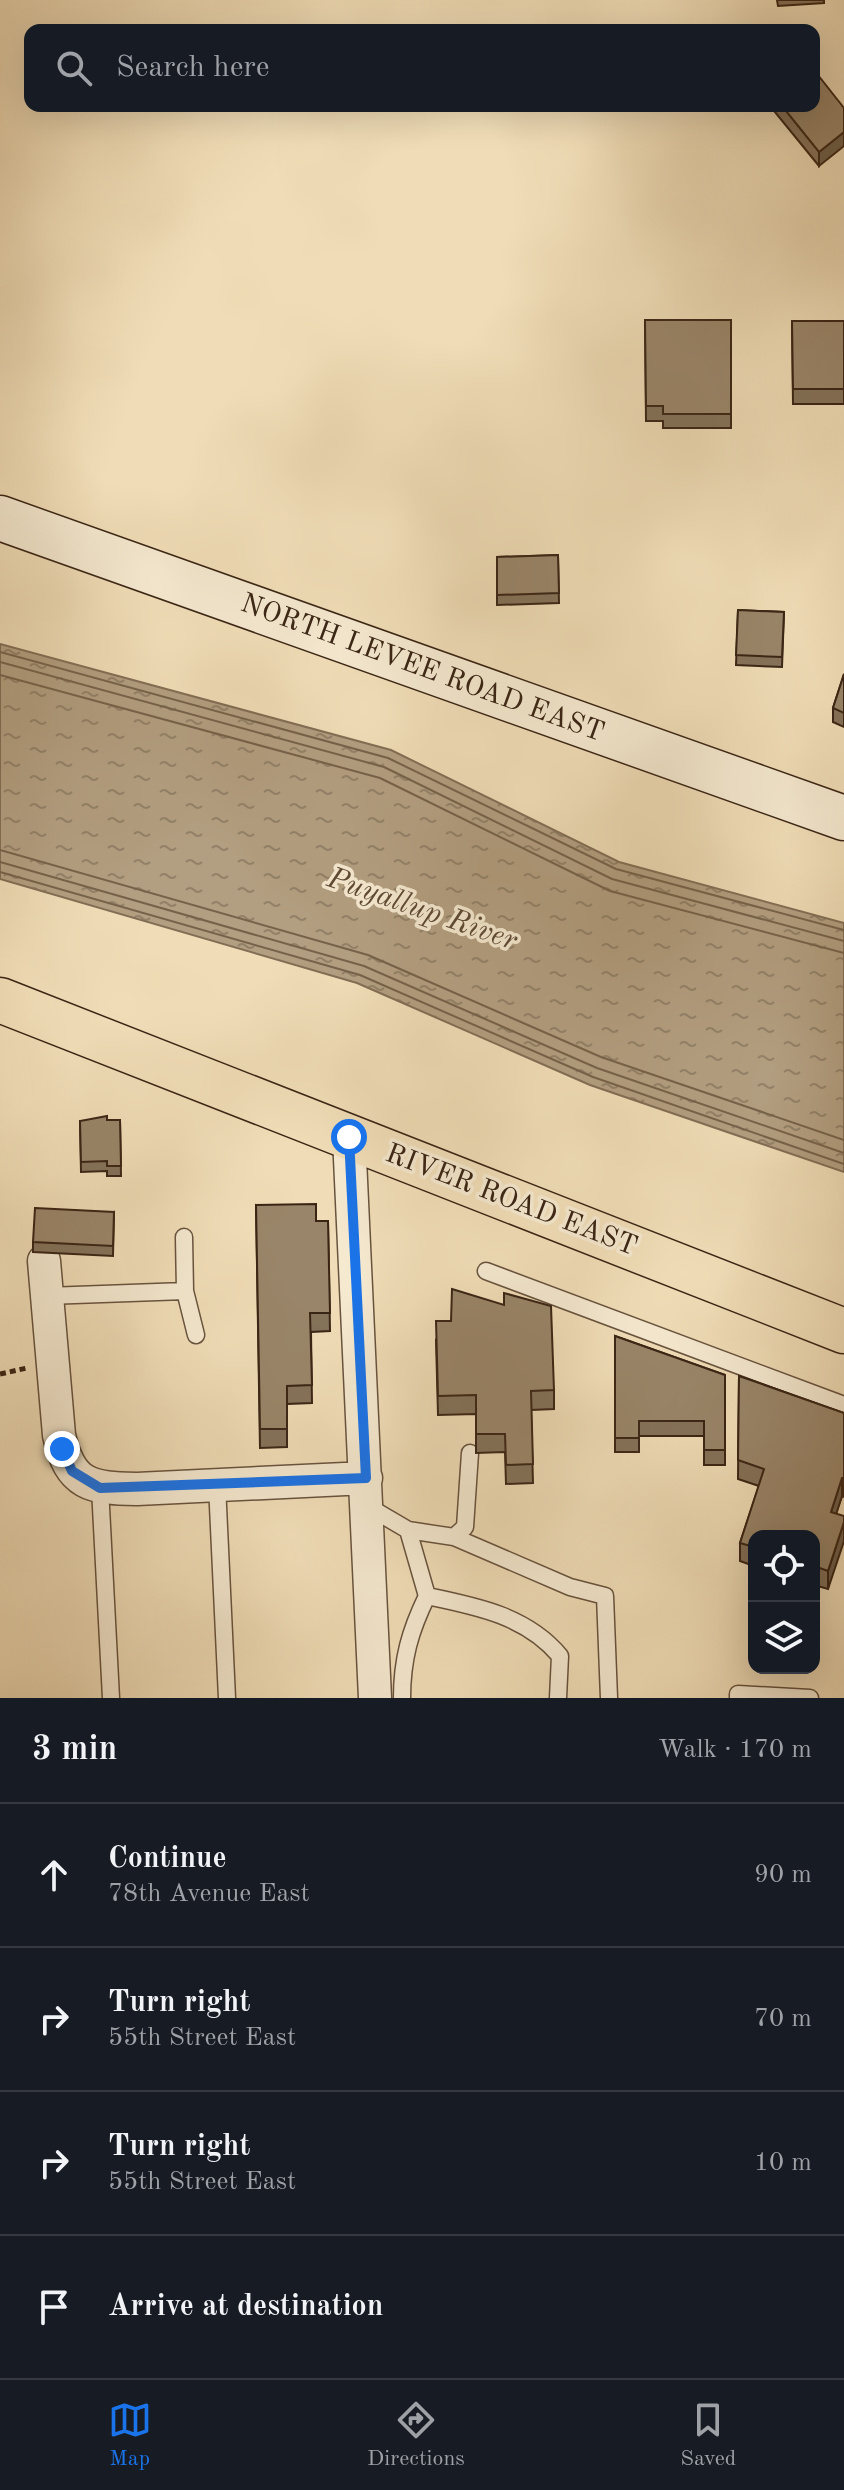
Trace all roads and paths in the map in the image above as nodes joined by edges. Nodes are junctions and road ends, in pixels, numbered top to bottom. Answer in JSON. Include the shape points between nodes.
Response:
{"nodes":[{"id":1,"x":0,"y":518,"type":"edge"},
{"id":2,"x":844,"y":818,"type":"edge"},
{"id":3,"x":0,"y":1000,"type":"edge"},
{"id":4,"x":349,"y":1137,"type":"junction"},
{"id":5,"x":184,"y":1237,"type":"dead end"},
{"id":6,"x":44,"y":1261,"type":"dead end"},
{"id":7,"x":486,"y":1271,"type":"dead end"},
{"id":8,"x":185,"y":1291,"type":"junction"},
{"id":9,"x":47,"y":1296,"type":"junction"},
{"id":10,"x":844,"y":1331,"type":"edge"},
{"id":11,"x":196,"y":1335,"type":"dead end"},
{"id":12,"x":844,"y":1405,"type":"edge"},
{"id":13,"x":470,"y":1453,"type":"dead end"},
{"id":14,"x":217,"y":1485,"type":"junction"},
{"id":15,"x":100,"y":1488,"type":"junction"},
{"id":16,"x":367,"y":1492,"type":"junction"},
{"id":17,"x":408,"y":1530,"type":"junction"},
{"id":18,"x":454,"y":1537,"type":"junction"},
{"id":19,"x":427,"y":1596,"type":"junction"},
{"id":20,"x":111,"y":1698,"type":"edge"},
{"id":21,"x":227,"y":1698,"type":"edge"},
{"id":22,"x":375,"y":1698,"type":"edge"},
{"id":23,"x":402,"y":1698,"type":"edge"},
{"id":24,"x":558,"y":1698,"type":"edge"},
{"id":25,"x":609,"y":1698,"type":"edge"},
{"id":26,"x":738,"y":1698,"type":"edge"},
{"id":27,"x":810,"y":1698,"type":"edge"}],
"edges":[{"from":1,"to":2,"type":"street","name":"NORTH LEVEE ROAD EAST"},
{"from":3,"to":4,"type":"main road","name":"RIVER ROAD EAST"},
{"from":4,"to":10,"type":"main road","name":"RIVER ROAD EAST"},
{"from":4,"to":16,"type":"street"},
{"from":5,"to":8,"type":"lane"},
{"from":6,"to":9,"type":"street"},
{"from":7,"to":12,"type":"lane"},
{"from":8,"to":9,"type":"lane"},
{"from":8,"to":11,"type":"lane"},
{"from":9,"to":15,"type":"street","via":[[59,1435],[72,1471]]},
{"from":13,"to":18,"type":"lane","via":[[465,1527]]},
{"from":14,"to":15,"type":"street"},
{"from":14,"to":16,"type":"street"},
{"from":14,"to":21,"type":"lane"},
{"from":15,"to":20,"type":"lane"},
{"from":16,"to":17,"type":"lane"},
{"from":16,"to":22,"type":"street"},
{"from":17,"to":18,"type":"lane"},
{"from":17,"to":19,"type":"lane"},
{"from":18,"to":25,"type":"lane","via":[[570,1587],[605,1596]]},
{"from":19,"to":23,"type":"lane","via":[[409,1634]]},
{"from":19,"to":24,"type":"lane","via":[[498,1613],[542,1634],[560,1656]]},
{"from":26,"to":27,"type":"lane"}]}
